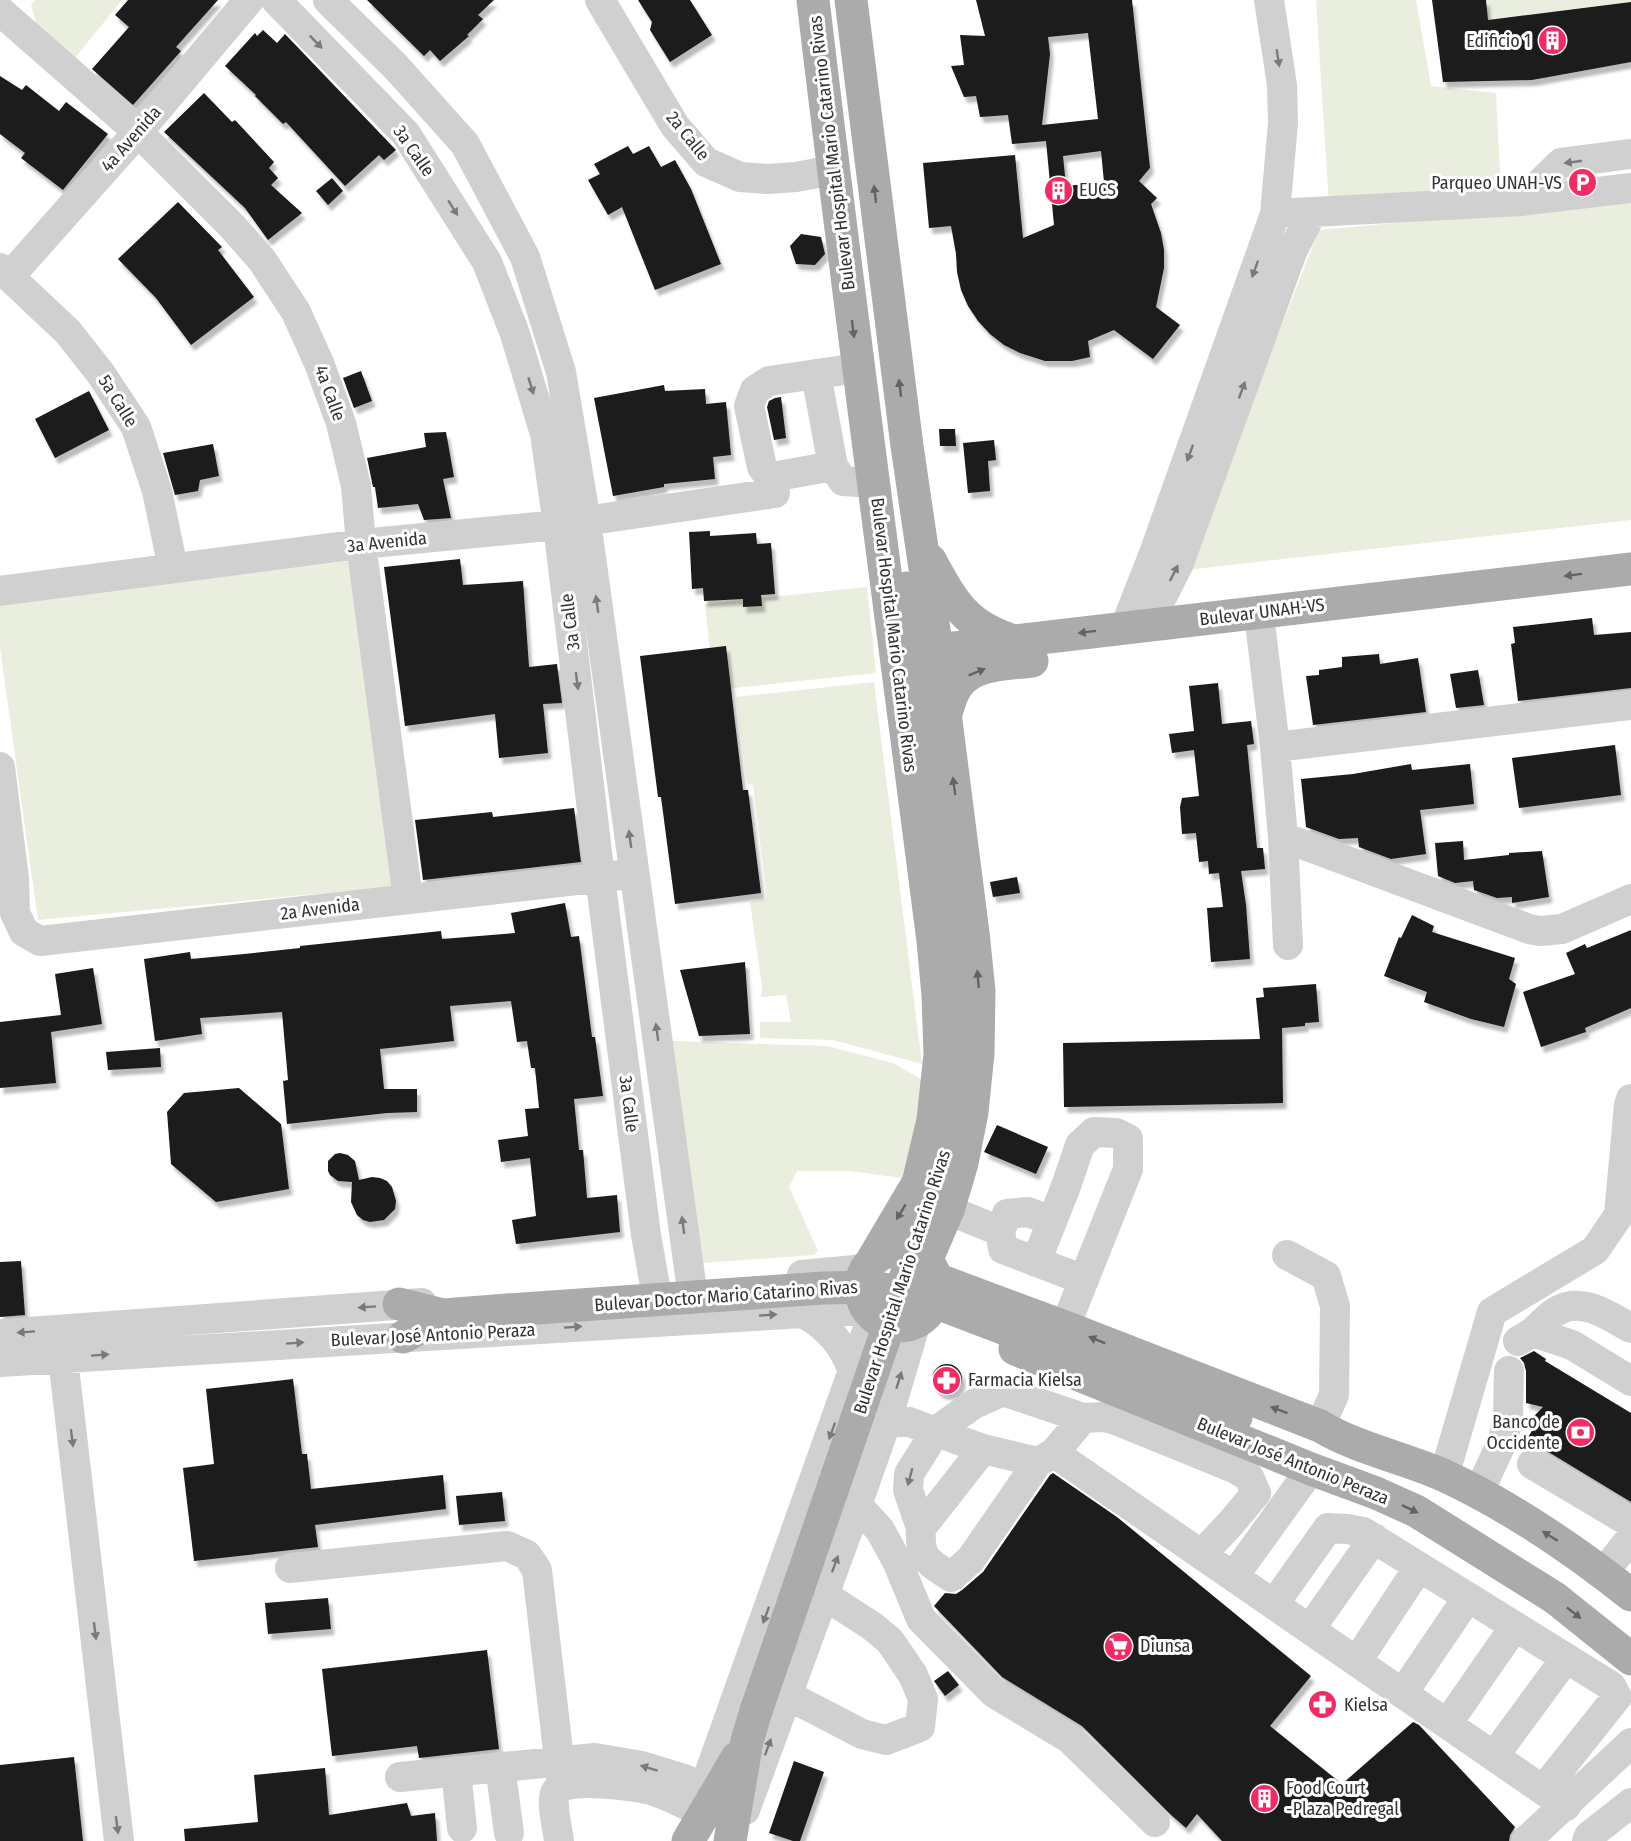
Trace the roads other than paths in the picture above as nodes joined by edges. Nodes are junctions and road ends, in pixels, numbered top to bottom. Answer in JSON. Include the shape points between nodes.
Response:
{"nodes":[{"id":1,"x":249,"y":0,"type":"edge"},
{"id":2,"x":276,"y":0,"type":"edge"},
{"id":3,"x":328,"y":0,"type":"edge"},
{"id":4,"x":600,"y":0,"type":"edge"},
{"id":5,"x":813,"y":0,"type":"edge"},
{"id":6,"x":851,"y":0,"type":"edge"},
{"id":7,"x":1269,"y":0,"type":"edge"},
{"id":8,"x":0,"y":10,"type":"edge"},
{"id":9,"x":138,"y":132,"type":"junction"},
{"id":10,"x":1631,"y":154,"type":"edge"},
{"id":11,"x":833,"y":170,"type":"junction"},
{"id":12,"x":1631,"y":188,"type":"edge"},
{"id":13,"x":1522,"y":201,"type":"junction"},
{"id":14,"x":1312,"y":212,"type":"junction"},
{"id":15,"x":1275,"y":214,"type":"junction"},
{"id":16,"x":5,"y":272,"type":"edge"},
{"id":17,"x":858,"y":368,"type":"junction"},
{"id":18,"x":816,"y":374,"type":"junction"},
{"id":19,"x":907,"y":446,"type":"junction"},
{"id":20,"x":833,"y":466,"type":"junction"},
{"id":21,"x":884,"y":492,"type":"junction"},
{"id":22,"x":775,"y":493,"type":"dead end"},
{"id":23,"x":572,"y":523,"type":"junction"},
{"id":24,"x":1176,"y":533,"type":"junction"},
{"id":25,"x":361,"y":544,"type":"junction"},
{"id":26,"x":921,"y":545,"type":"junction"},
{"id":27,"x":173,"y":568,"type":"junction"},
{"id":28,"x":1626,"y":580,"type":"edge"},
{"id":29,"x":0,"y":591,"type":"edge"},
{"id":30,"x":1433,"y":602,"type":"junction"},
{"id":31,"x":1136,"y":626,"type":"junction"},
{"id":32,"x":1261,"y":632,"type":"junction"},
{"id":33,"x":1014,"y":640,"type":"junction"},
{"id":34,"x":937,"y":650,"type":"junction"},
{"id":35,"x":898,"y":672,"type":"junction"},
{"id":36,"x":1631,"y":705,"type":"edge"},
{"id":37,"x":945,"y":717,"type":"junction"},
{"id":38,"x":1275,"y":747,"type":"junction"},
{"id":39,"x":0,"y":767,"type":"edge"},
{"id":40,"x":1283,"y":837,"type":"junction"},
{"id":41,"x":635,"y":873,"type":"junction"},
{"id":42,"x":600,"y":877,"type":"junction"},
{"id":43,"x":408,"y":899,"type":"junction"},
{"id":44,"x":1631,"y":899,"type":"edge"},
{"id":45,"x":1288,"y":945,"type":"dead end"},
{"id":46,"x":1631,"y":1099,"type":"edge"},
{"id":47,"x":948,"y":1210,"type":"junction"},
{"id":48,"x":1052,"y":1221,"type":"junction"},
{"id":49,"x":1000,"y":1232,"type":"junction"},
{"id":50,"x":1287,"y":1255,"type":"dead end"},
{"id":51,"x":1036,"y":1262,"type":"junction"},
{"id":52,"x":869,"y":1264,"type":"junction"},
{"id":53,"x":931,"y":1270,"type":"junction"},
{"id":54,"x":1084,"y":1280,"type":"junction"},
{"id":55,"x":691,"y":1283,"type":"junction"},
{"id":56,"x":655,"y":1286,"type":"junction"},
{"id":57,"x":399,"y":1304,"type":"junction"},
{"id":58,"x":1560,"y":1309,"type":"junction"},
{"id":59,"x":803,"y":1312,"type":"junction"},
{"id":60,"x":1491,"y":1312,"type":"junction"},
{"id":61,"x":870,"y":1314,"type":"junction"},
{"id":62,"x":443,"y":1315,"type":"junction"},
{"id":63,"x":921,"y":1318,"type":"junction"},
{"id":64,"x":177,"y":1320,"type":"junction"},
{"id":65,"x":674,"y":1320,"type":"junction"},
{"id":66,"x":1065,"y":1327,"type":"junction"},
{"id":67,"x":1631,"y":1328,"type":"edge"},
{"id":68,"x":0,"y":1334,"type":"edge"},
{"id":69,"x":403,"y":1337,"type":"junction"},
{"id":70,"x":0,"y":1362,"type":"edge"},
{"id":71,"x":64,"y":1369,"type":"junction"},
{"id":72,"x":853,"y":1371,"type":"junction"},
{"id":73,"x":1509,"y":1371,"type":"dead end"},
{"id":74,"x":1631,"y":1381,"type":"edge"},
{"id":75,"x":1083,"y":1418,"type":"junction"},
{"id":76,"x":887,"y":1420,"type":"junction"},
{"id":77,"x":1320,"y":1426,"type":"junction"},
{"id":78,"x":936,"y":1431,"type":"junction"},
{"id":79,"x":983,"y":1449,"type":"junction"},
{"id":80,"x":1046,"y":1458,"type":"junction"},
{"id":81,"x":1402,"y":1458,"type":"junction"},
{"id":82,"x":1325,"y":1463,"type":"junction"},
{"id":83,"x":1532,"y":1464,"type":"dead end"},
{"id":84,"x":1444,"y":1476,"type":"junction"},
{"id":85,"x":1478,"y":1494,"type":"junction"},
{"id":86,"x":857,"y":1505,"type":"junction"},
{"id":87,"x":1631,"y":1523,"type":"edge"},
{"id":88,"x":921,"y":1528,"type":"junction"},
{"id":89,"x":1374,"y":1538,"type":"junction"},
{"id":90,"x":1631,"y":1538,"type":"edge"},
{"id":91,"x":1202,"y":1554,"type":"junction"},
{"id":92,"x":1419,"y":1567,"type":"junction"},
{"id":93,"x":290,"y":1568,"type":"dead end"},
{"id":94,"x":1603,"y":1573,"type":"junction"},
{"id":95,"x":1234,"y":1576,"type":"junction"},
{"id":96,"x":824,"y":1595,"type":"junction"},
{"id":97,"x":1631,"y":1595,"type":"edge"},
{"id":98,"x":1468,"y":1597,"type":"junction"},
{"id":99,"x":1274,"y":1604,"type":"junction"},
{"id":100,"x":1515,"y":1626,"type":"junction"},
{"id":101,"x":1310,"y":1629,"type":"junction"},
{"id":102,"x":1566,"y":1658,"type":"junction"},
{"id":103,"x":1631,"y":1659,"type":"edge"},
{"id":104,"x":1357,"y":1661,"type":"junction"},
{"id":105,"x":1403,"y":1694,"type":"junction"},
{"id":106,"x":787,"y":1695,"type":"junction"},
{"id":107,"x":1447,"y":1724,"type":"junction"},
{"id":108,"x":752,"y":1726,"type":"junction"},
{"id":109,"x":1631,"y":1743,"type":"edge"},
{"id":110,"x":1494,"y":1756,"type":"junction"},
{"id":111,"x":500,"y":1766,"type":"junction"},
{"id":112,"x":456,"y":1771,"type":"junction"},
{"id":113,"x":560,"y":1773,"type":"junction"},
{"id":114,"x":400,"y":1777,"type":"dead end"},
{"id":115,"x":1554,"y":1798,"type":"junction"},
{"id":116,"x":1631,"y":1803,"type":"edge"},
{"id":117,"x":693,"y":1820,"type":"edge"},
{"id":118,"x":1155,"y":1821,"type":"dead end"},
{"id":119,"x":462,"y":1828,"type":"dead end"},
{"id":120,"x":508,"y":1833,"type":"dead end"},
{"id":121,"x":119,"y":1841,"type":"edge"},
{"id":122,"x":560,"y":1841,"type":"edge"},
{"id":123,"x":732,"y":1841,"type":"edge"},
{"id":124,"x":1526,"y":1841,"type":"edge"},
{"id":125,"x":1587,"y":1841,"type":"edge"}],
"edges":[{"from":1,"to":9,"type":"street","name":"4a Avenida"},
{"from":2,"to":23,"type":"street","name":"3a Calle","one_way":true,"via":[[406,134],[487,262],[515,334]]},
{"from":3,"to":23,"type":"street","name":"3a Calle","via":[[396,67],[465,144],[525,257],[561,372]]},
{"from":4,"to":11,"type":"street","name":"2a Calle","via":[[675,126],[706,162],[740,177],[767,179]]},
{"from":5,"to":11,"type":"main road","name":"Bulevar Hospital Mario Catarino Rivas"},
{"from":19,"to":6,"type":"main road","name":"Bulevar Hospital Mario Catarino Rivas","one_way":true},
{"from":7,"to":15,"type":"street","one_way":true,"via":[[1283,104]]},
{"from":8,"to":9,"type":"street","name":"4a Calle"},
{"from":9,"to":16,"type":"street","name":"4a Avenida"},
{"from":9,"to":25,"type":"street","name":"4a Calle","via":[[262,260],[296,312],[341,423],[356,486]]},
{"from":10,"to":13,"type":"street","one_way":true,"via":[[1561,163]]},
{"from":11,"to":17,"type":"main road","name":"Bulevar Hospital Mario Catarino Rivas","one_way":true},
{"from":12,"to":13,"type":"street"},
{"from":13,"to":14,"type":"street"},
{"from":14,"to":15,"type":"street"},
{"from":24,"to":14,"type":"street","one_way":true},
{"from":15,"to":24,"type":"street","one_way":true},
{"from":16,"to":27,"type":"street","name":"5a Calle","via":[[68,332],[136,427],[157,491]]},
{"from":17,"to":18,"type":"street"},
{"from":17,"to":21,"type":"main road","name":"Bulevar Hospital Mario Catarino Rivas","via":[[870,451]]},
{"from":18,"to":20,"type":"street"},
{"from":18,"to":20,"type":"street","via":[[769,381],[755,390],[749,406],[762,467],[768,475]]},
{"from":19,"to":21,"type":"main road"},
{"from":19,"to":26,"type":"main road","name":"Bulevar Hospital Mario Catarino Rivas"},
{"from":20,"to":21,"type":"street","via":[[843,481]]},
{"from":21,"to":35,"type":"main road","name":"Bulevar Hospital Mario Catarino Rivas"},
{"from":21,"to":108,"type":"main road","name":"Bulevar Hospital Mario Catarino Rivas","bridge":true,"via":[[906,588],[956,988],[957,1095],[940,1177]]},
{"from":22,"to":23,"type":"street","name":"3a Avenida"},
{"from":23,"to":25,"type":"street","name":"3a Avenida"},
{"from":41,"to":23,"type":"street","name":"3a Calle","one_way":true},
{"from":23,"to":42,"type":"street","name":"3a Calle","one_way":true},
{"from":24,"to":31,"type":"street","via":[[1179,563]]},
{"from":25,"to":27,"type":"street","name":"3a Avenida"},
{"from":25,"to":43,"type":"street","name":"4a Calle"},
{"from":26,"to":33,"type":"main road","via":[[965,614],[981,628]]},
{"from":26,"to":34,"type":"main road","name":"Bulevar Hospital Mario Catarino Rivas"},
{"from":27,"to":29,"type":"street","name":"3a Avenida"},
{"from":28,"to":30,"type":"main road","name":"Bulevar UNAH-VS"},
{"from":30,"to":31,"type":"main road","name":"Bulevar UNAH-VS"},
{"from":30,"to":32,"type":"main road","name":"Bulevar UNAH-VS"},
{"from":31,"to":33,"type":"main road","name":"Bulevar UNAH-VS","one_way":true},
{"from":37,"to":32,"type":"main road","name":"Bulevar UNAH-VS","one_way":true,"via":[[963,679],[990,666]]},
{"from":32,"to":38,"type":"street"},
{"from":33,"to":34,"type":"main road","name":"Bulevar UNAH-VS"},
{"from":34,"to":35,"type":"main road","name":"Bulevar UNAH-VS"},
{"from":34,"to":37,"type":"main road","name":"Bulevar Hospital Mario Catarino Rivas"},
{"from":35,"to":52,"type":"main road","name":"Bulevar Hospital Mario Catarino Rivas","one_way":true,"via":[[933,941],[940,1054],[933,1120],[918,1183]]},
{"from":36,"to":38,"type":"street"},
{"from":47,"to":37,"type":"main road","name":"Bulevar Hospital Mario Catarino Rivas","one_way":true,"via":[[972,1112],[979,992]]},
{"from":38,"to":40,"type":"street"},
{"from":39,"to":43,"type":"street","name":"2a Avenida","via":[[15,913],[24,932],[40,942]]},
{"from":40,"to":44,"type":"street","via":[[1540,932],[1562,928]]},
{"from":40,"to":45,"type":"street"},
{"from":41,"to":42,"type":"street","name":"2a Avenida"},
{"from":55,"to":41,"type":"street","name":"3a Calle","one_way":true},
{"from":42,"to":43,"type":"street","name":"2a Avenida"},
{"from":42,"to":56,"type":"street","name":"3a Calle"},
{"from":46,"to":60,"type":"street","via":[[1619,1215],[1595,1250]]},
{"from":47,"to":49,"type":"street"},
{"from":47,"to":53,"type":"main road","name":"Bulevar Hospital Mario Catarino Rivas"},
{"from":48,"to":49,"type":"street","via":[[1028,1212],[1007,1215]]},
{"from":48,"to":51,"type":"street"},
{"from":48,"to":54,"type":"street","via":[[1080,1145],[1094,1132],[1116,1133],[1128,1139],[1128,1169]]},
{"from":49,"to":51,"type":"street","via":[[1003,1249]]},
{"from":50,"to":77,"type":"street","via":[[1326,1276],[1335,1306],[1334,1395]]},
{"from":51,"to":54,"type":"street"},
{"from":52,"to":53,"type":"main road","via":[[883,1252],[906,1250],[917,1254]]},
{"from":52,"to":55,"type":"street","name":"Bulevar José Antonio Peraza","via":[[765,1279]]},
{"from":52,"to":61,"type":"main road","via":[[860,1290]]},
{"from":53,"to":63,"type":"main road","via":[[937,1292],[934,1304]]},
{"from":53,"to":66,"type":"main road"},
{"from":54,"to":66,"type":"street"},
{"from":55,"to":56,"type":"street","name":"Bulevar José Antonio Peraza"},
{"from":56,"to":57,"type":"street","name":"Bulevar José Antonio Peraza"},
{"from":56,"to":65,"type":"street","name":"3a Calle","via":[[661,1303]]},
{"from":57,"to":62,"type":"main road"},
{"from":57,"to":64,"type":"street","name":"Bulevar José Antonio Peraza","one_way":true},
{"from":58,"to":60,"type":"street"},
{"from":58,"to":67,"type":"street","via":[[1590,1306]]},
{"from":58,"to":74,"type":"street","via":[[1526,1336],[1572,1345]]},
{"from":59,"to":61,"type":"street","name":"Bulevar José Antonio Peraza"},
{"from":65,"to":59,"type":"street","name":"Bulevar José Antonio Peraza","one_way":true},
{"from":59,"to":72,"type":"street","via":[[835,1337]]},
{"from":60,"to":84,"type":"street"},
{"from":61,"to":63,"type":"main road","via":[[893,1326],[905,1326]]},
{"from":61,"to":72,"type":"street","name":"Bulevar Hospital Mario Catarino Rivas"},
{"from":62,"to":69,"type":"main road"},
{"from":62,"to":82,"type":"main road","name":"Bulevar Doctor Mario Catarino Rivas","bridge":true,"via":[[822,1288],[893,1289],[1236,1417]]},
{"from":76,"to":63,"type":"street","name":"Bulevar Hospital Mario Catarino Rivas","one_way":true},
{"from":63,"to":82,"type":"main road","name":"Bulevar José Antonio Peraza"},
{"from":64,"to":68,"type":"street","name":"Bulevar José Antonio Peraza","one_way":true},
{"from":64,"to":71,"type":"street","via":[[85,1335],[71,1342]]},
{"from":69,"to":65,"type":"street","name":"Bulevar José Antonio Peraza","one_way":true},
{"from":77,"to":66,"type":"main road","one_way":true},
{"from":71,"to":69,"type":"street","name":"Bulevar José Antonio Peraza","one_way":true},
{"from":70,"to":71,"type":"street","name":"Bulevar José Antonio Peraza"},
{"from":71,"to":121,"type":"street","one_way":true},
{"from":72,"to":117,"type":"street","name":"Bulevar Hospital Mario Catarino Rivas","one_way":true},
{"from":73,"to":85,"type":"street","via":[[1503,1440]]},
{"from":75,"to":78,"type":"street","via":[[1003,1391],[974,1404]]},
{"from":75,"to":80,"type":"street"},
{"from":75,"to":91,"type":"street","via":[[1116,1420],[1249,1477],[1256,1493]]},
{"from":76,"to":78,"type":"street"},
{"from":76,"to":86,"type":"street","name":"Bulevar Hospital Mario Catarino Rivas"},
{"from":77,"to":81,"type":"main road","via":[[1334,1435]]},
{"from":78,"to":79,"type":"street"},
{"from":78,"to":88,"type":"street","one_way":true,"via":[[907,1481]]},
{"from":79,"to":80,"type":"street"},
{"from":79,"to":88,"type":"street"},
{"from":80,"to":88,"type":"street","via":[[971,1559],[951,1577],[926,1561],[920,1545]]},
{"from":80,"to":91,"type":"street"},
{"from":81,"to":82,"type":"main road"},
{"from":81,"to":84,"type":"main road"},
{"from":82,"to":95,"type":"street"},
{"from":82,"to":103,"type":"main road","name":"Bulevar José Antonio Peraza","one_way":true,"via":[[1416,1511],[1555,1598]]},
{"from":83,"to":87,"type":"street"},
{"from":84,"to":85,"type":"main road"},
{"from":94,"to":85,"type":"main road","one_way":true},
{"from":96,"to":86,"type":"street","name":"Bulevar Hospital Mario Catarino Rivas","one_way":true},
{"from":86,"to":118,"type":"street","via":[[880,1530],[921,1619],[994,1693],[1070,1739]]},
{"from":89,"to":92,"type":"street"},
{"from":89,"to":99,"type":"street","via":[[1355,1530],[1328,1528]]},
{"from":89,"to":101,"type":"street"},
{"from":90,"to":94,"type":"street"},
{"from":91,"to":95,"type":"street"},
{"from":92,"to":98,"type":"street"},
{"from":92,"to":104,"type":"street"},
{"from":93,"to":113,"type":"street","via":[[507,1546],[527,1555],[537,1570]]},
{"from":94,"to":97,"type":"main road"},
{"from":95,"to":99,"type":"street"},
{"from":96,"to":106,"type":"street","name":"Bulevar Hospital Mario Catarino Rivas"},
{"from":96,"to":106,"type":"street","via":[[890,1641],[913,1675],[923,1700],[920,1727],[886,1740],[862,1734]]},
{"from":98,"to":100,"type":"street"},
{"from":98,"to":105,"type":"street"},
{"from":99,"to":101,"type":"street"},
{"from":100,"to":102,"type":"street"},
{"from":100,"to":107,"type":"street"},
{"from":101,"to":104,"type":"street"},
{"from":102,"to":110,"type":"street"},
{"from":102,"to":115,"type":"street","via":[[1611,1686],[1617,1697]]},
{"from":104,"to":105,"type":"street"},
{"from":105,"to":107,"type":"street"},
{"from":123,"to":106,"type":"street","name":"Bulevar Hospital Mario Catarino Rivas","one_way":true},
{"from":107,"to":110,"type":"street"},
{"from":108,"to":117,"type":"main road"},
{"from":108,"to":123,"type":"main road"},
{"from":109,"to":115,"type":"street"},
{"from":110,"to":115,"type":"street"},
{"from":111,"to":112,"type":"street"},
{"from":111,"to":113,"type":"street"},
{"from":111,"to":120,"type":"street"},
{"from":112,"to":114,"type":"street"},
{"from":112,"to":119,"type":"street"},
{"from":113,"to":117,"type":"street","via":[[568,1784],[653,1790]]},
{"from":117,"to":113,"type":"street","one_way":true,"via":[[684,1779],[642,1766],[595,1758]]},
{"from":113,"to":122,"type":"street","via":[[554,1800]]},
{"from":115,"to":124,"type":"street"},
{"from":116,"to":125,"type":"street"}]}
